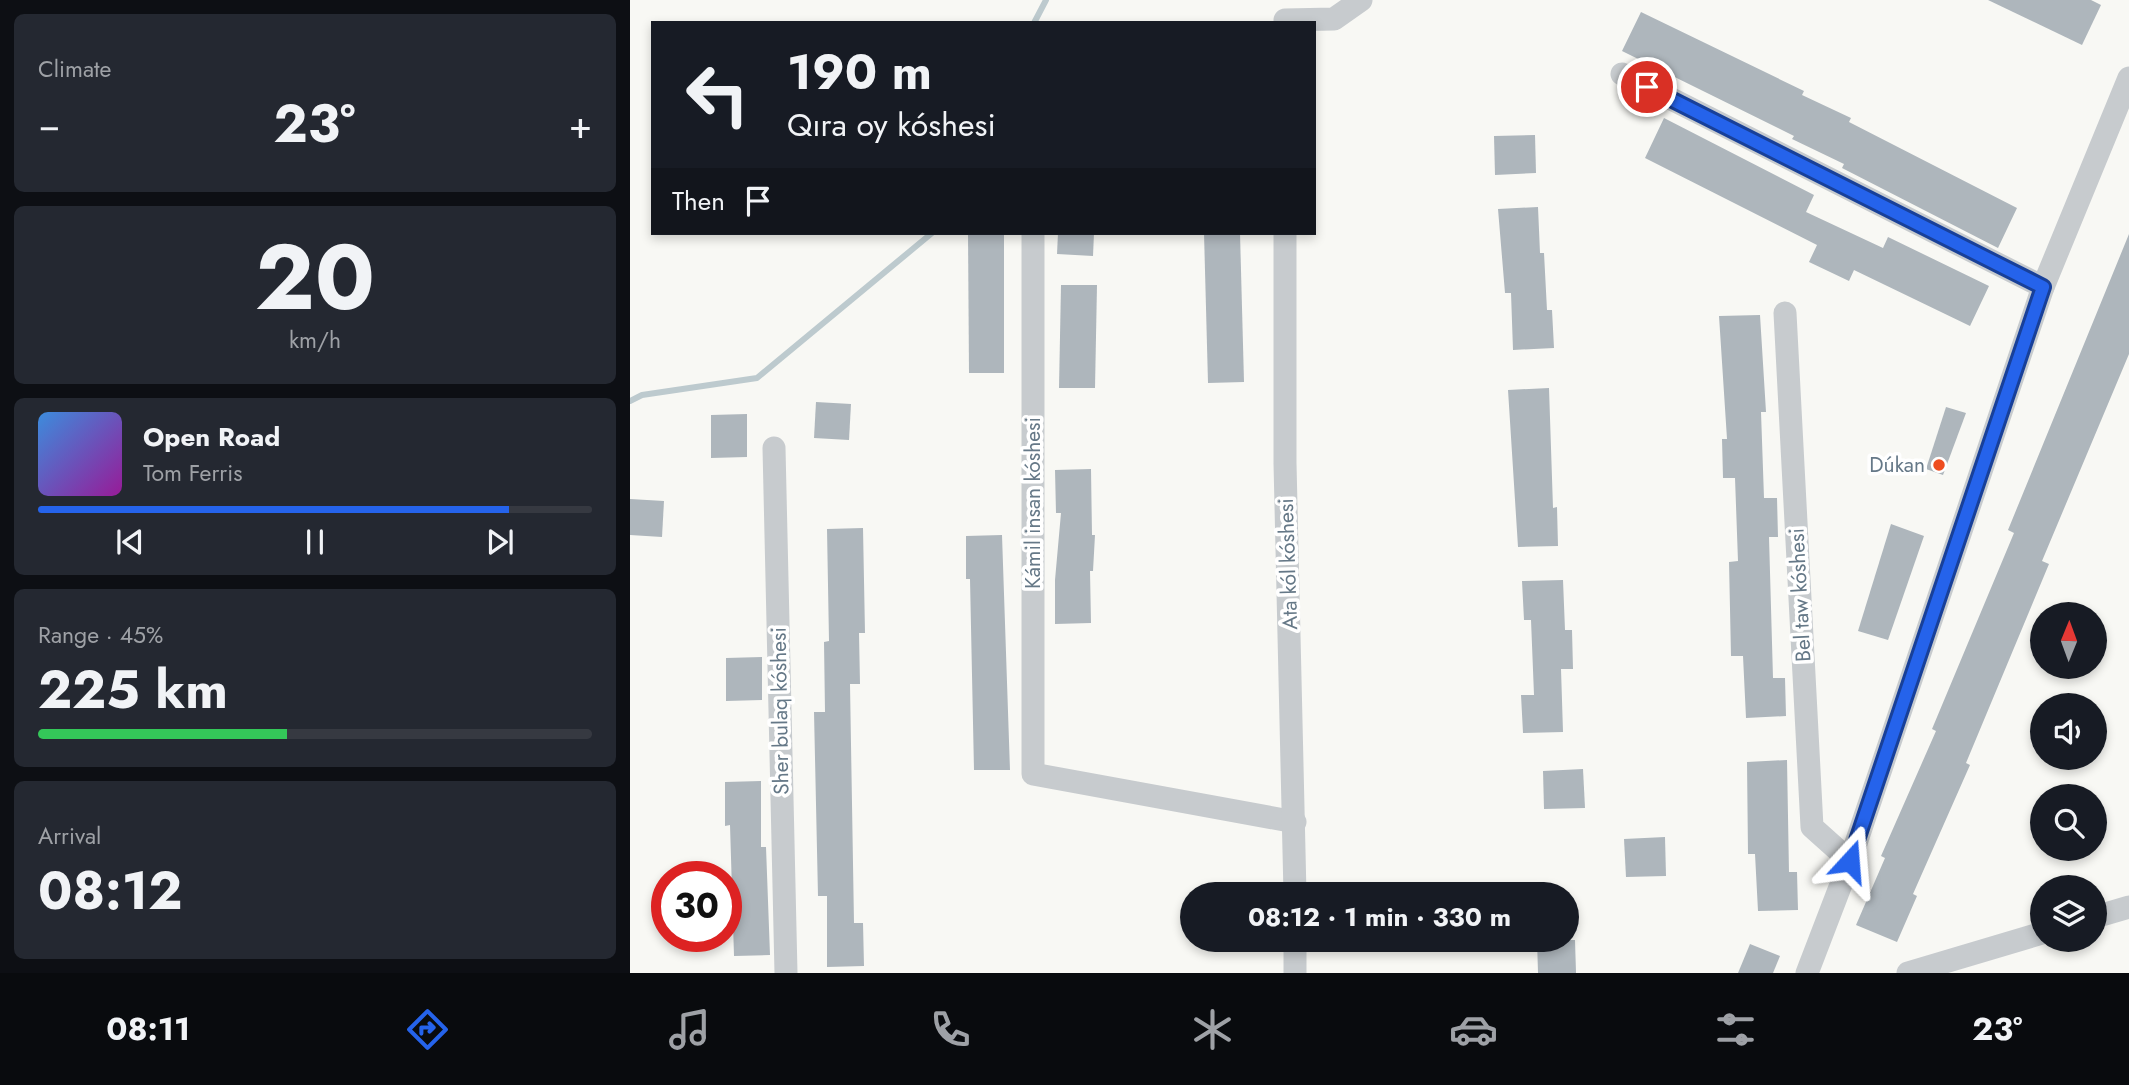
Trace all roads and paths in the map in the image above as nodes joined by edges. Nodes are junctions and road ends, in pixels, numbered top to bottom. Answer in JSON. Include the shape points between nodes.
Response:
{"nodes":[{"id":1,"x":1361,"y":0,"type":"edge"},
{"id":2,"x":1285,"y":21,"type":"edge"},
{"id":3,"x":1622,"y":74,"type":"dead end"},
{"id":4,"x":2129,"y":78,"type":"edge"},
{"id":5,"x":1033,"y":235,"type":"edge"},
{"id":6,"x":1285,"y":235,"type":"edge"},
{"id":7,"x":2043,"y":287,"type":"junction"},
{"id":8,"x":1784,"y":313,"type":"dead end"},
{"id":9,"x":774,"y":448,"type":"dead end"},
{"id":10,"x":1296,"y":822,"type":"junction"},
{"id":11,"x":1850,"y":861,"type":"junction"},
{"id":12,"x":1296,"y":882,"type":"edge"},
{"id":13,"x":2129,"y":907,"type":"edge"},
{"id":14,"x":2107,"y":914,"type":"edge"},
{"id":15,"x":2030,"y":937,"type":"edge"},
{"id":16,"x":1296,"y":952,"type":"edge"},
{"id":17,"x":786,"y":973,"type":"edge"},
{"id":18,"x":1296,"y":973,"type":"edge"},
{"id":19,"x":1807,"y":973,"type":"edge"},
{"id":20,"x":1908,"y":973,"type":"edge"}],
"edges":[{"from":1,"to":2,"type":"street","via":[[1334,19]]},
{"from":3,"to":7,"type":"street"},
{"from":4,"to":7,"type":"street"},
{"from":5,"to":10,"type":"street","name":"Kámil insan kóshesi","via":[[1033,774]]},
{"from":6,"to":10,"type":"street","name":"Ata kól kóshesi"},
{"from":7,"to":11,"type":"street"},
{"from":8,"to":11,"type":"street","name":"Bel taw kóshesi","via":[[1812,828]]},
{"from":9,"to":17,"type":"street","name":"Sher bulaq kóshesi"},
{"from":10,"to":12,"type":"street","name":"Ata kól kóshesi"},
{"from":11,"to":19,"type":"street"},
{"from":13,"to":14,"type":"street"},
{"from":15,"to":20,"type":"street"},
{"from":16,"to":18,"type":"street"}]}
